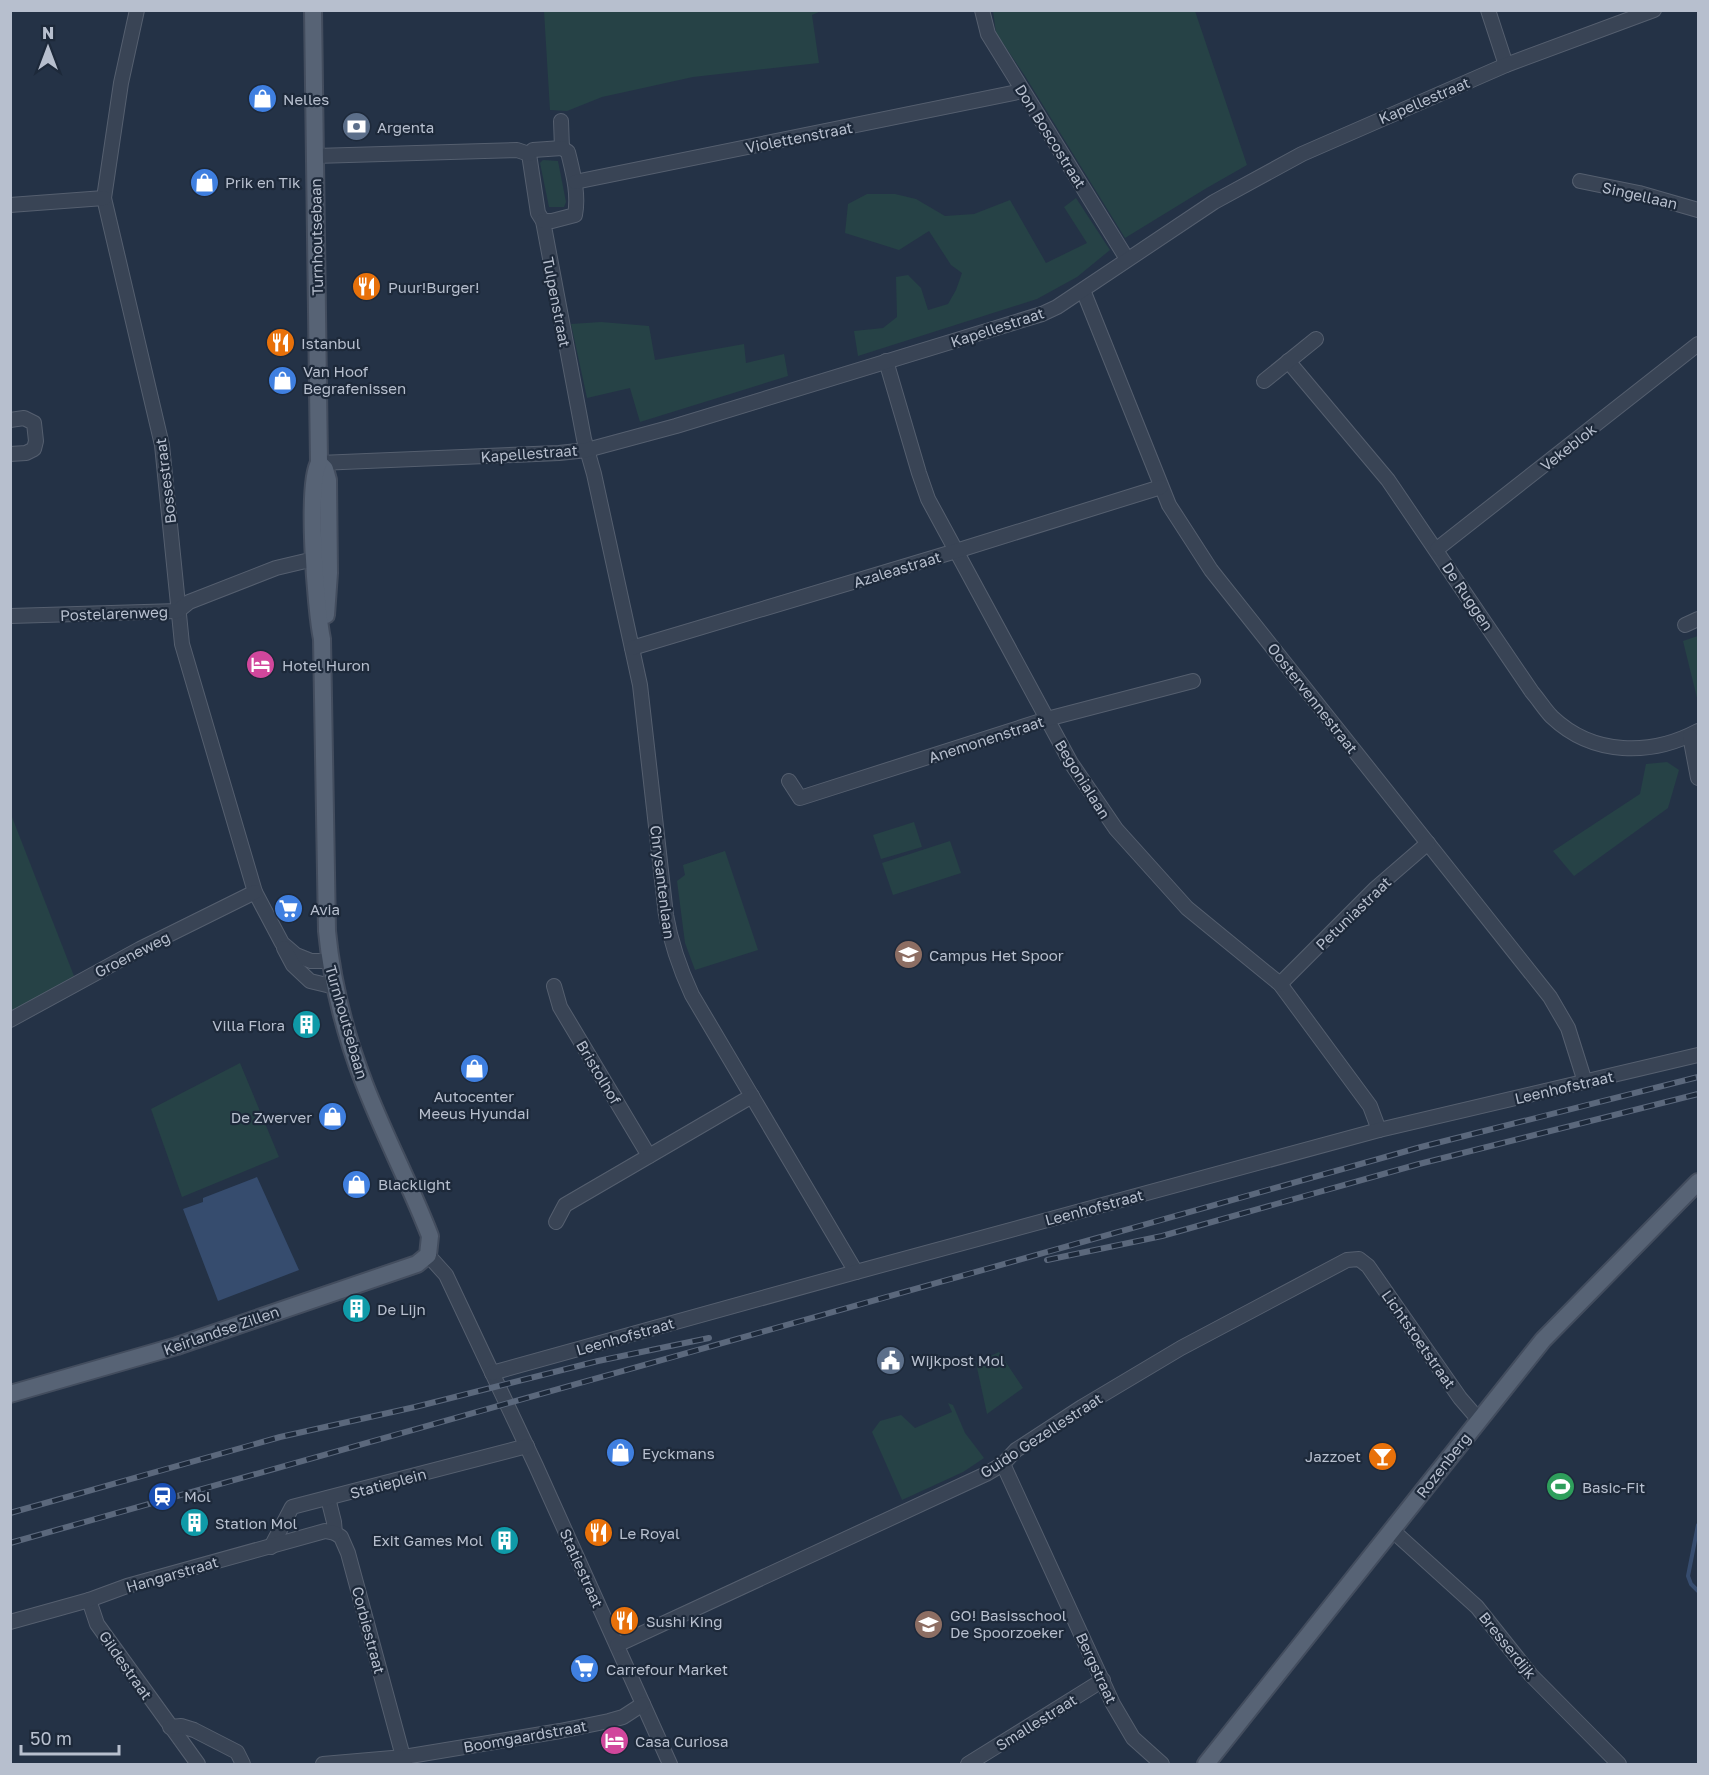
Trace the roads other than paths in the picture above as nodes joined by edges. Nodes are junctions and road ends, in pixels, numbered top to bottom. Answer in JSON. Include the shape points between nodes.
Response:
{"nodes":[{"id":1,"x":137,"y":10,"type":"edge"},
{"id":2,"x":313,"y":10,"type":"edge"},
{"id":3,"x":982,"y":10,"type":"edge"},
{"id":4,"x":1488,"y":10,"type":"edge"},
{"id":5,"x":1654,"y":10,"type":"edge"},
{"id":6,"x":1506,"y":65,"type":"junction"},
{"id":7,"x":1023,"y":91,"type":"junction"},
{"id":8,"x":561,"y":121,"type":"dead end"},
{"id":9,"x":562,"y":148,"type":"junction"},
{"id":10,"x":529,"y":154,"type":"junction"},
{"id":11,"x":315,"y":156,"type":"junction"},
{"id":12,"x":1580,"y":181,"type":"dead end"},
{"id":13,"x":575,"y":182,"type":"junction"},
{"id":14,"x":104,"y":198,"type":"junction"},
{"id":15,"x":10,"y":205,"type":"edge"},
{"id":16,"x":1698,"y":210,"type":"edge"},
{"id":17,"x":543,"y":221,"type":"junction"},
{"id":18,"x":1127,"y":259,"type":"junction"},
{"id":19,"x":1083,"y":290,"type":"junction"},
{"id":20,"x":1316,"y":339,"type":"dead end"},
{"id":21,"x":1698,"y":344,"type":"edge"},
{"id":22,"x":886,"y":362,"type":"junction"},
{"id":23,"x":1288,"y":362,"type":"junction"},
{"id":24,"x":1264,"y":381,"type":"dead end"},
{"id":25,"x":10,"y":420,"type":"edge"},
{"id":26,"x":587,"y":450,"type":"junction"},
{"id":27,"x":10,"y":454,"type":"edge"},
{"id":28,"x":319,"y":463,"type":"junction"},
{"id":29,"x":1161,"y":487,"type":"junction"},
{"id":30,"x":1437,"y":549,"type":"junction"},
{"id":31,"x":956,"y":551,"type":"junction"},
{"id":32,"x":314,"y":559,"type":"junction"},
{"id":33,"x":178,"y":611,"type":"junction"},
{"id":34,"x":10,"y":616,"type":"edge"},
{"id":35,"x":322,"y":639,"type":"junction"},
{"id":36,"x":632,"y":648,"type":"junction"},
{"id":37,"x":1193,"y":681,"type":"dead end"},
{"id":38,"x":1047,"y":719,"type":"junction"},
{"id":39,"x":1694,"y":734,"type":"edge"},
{"id":40,"x":1698,"y":778,"type":"edge"},
{"id":41,"x":789,"y":781,"type":"dead end"},
{"id":42,"x":1428,"y":843,"type":"junction"},
{"id":43,"x":255,"y":892,"type":"junction"},
{"id":44,"x":282,"y":943,"type":"junction"},
{"id":45,"x":330,"y":961,"type":"junction"},
{"id":46,"x":1280,"y":984,"type":"junction"},
{"id":47,"x":554,"y":986,"type":"dead end"},
{"id":48,"x":335,"y":987,"type":"junction"},
{"id":49,"x":10,"y":1020,"type":"edge"},
{"id":50,"x":1698,"y":1055,"type":"edge"},
{"id":51,"x":1585,"y":1082,"type":"junction"},
{"id":52,"x":752,"y":1096,"type":"junction"},
{"id":53,"x":1379,"y":1130,"type":"junction"},
{"id":54,"x":649,"y":1156,"type":"junction"},
{"id":55,"x":1698,"y":1182,"type":"edge"},
{"id":56,"x":556,"y":1222,"type":"dead end"},
{"id":57,"x":428,"y":1255,"type":"junction"},
{"id":58,"x":1359,"y":1259,"type":"joint"},
{"id":59,"x":856,"y":1272,"type":"junction"},
{"id":60,"x":492,"y":1373,"type":"junction"},
{"id":61,"x":10,"y":1394,"type":"edge"},
{"id":62,"x":1479,"y":1420,"type":"junction"},
{"id":63,"x":527,"y":1446,"type":"junction"},
{"id":64,"x":1003,"y":1464,"type":"junction"},
{"id":65,"x":328,"y":1498,"type":"junction"},
{"id":66,"x":1392,"y":1530,"type":"junction"},
{"id":67,"x":334,"y":1533,"type":"junction"},
{"id":68,"x":271,"y":1547,"type":"junction"},
{"id":69,"x":89,"y":1600,"type":"junction"},
{"id":70,"x":10,"y":1622,"type":"edge"},
{"id":71,"x":617,"y":1645,"type":"junction"},
{"id":72,"x":1103,"y":1680,"type":"junction"},
{"id":73,"x":643,"y":1704,"type":"junction"},
{"id":74,"x":170,"y":1727,"type":"junction"},
{"id":75,"x":404,"y":1761,"type":"edge"},
{"id":76,"x":198,"y":1764,"type":"edge"},
{"id":77,"x":243,"y":1764,"type":"edge"},
{"id":78,"x":323,"y":1764,"type":"edge"},
{"id":79,"x":670,"y":1764,"type":"edge"},
{"id":80,"x":968,"y":1764,"type":"edge"},
{"id":81,"x":1162,"y":1764,"type":"edge"},
{"id":82,"x":1206,"y":1764,"type":"edge"},
{"id":83,"x":1619,"y":1764,"type":"edge"}],
"edges":[{"from":1,"to":14,"type":"street","name":"Bossestraat"},
{"from":2,"to":11,"type":"main road","name":"Turnhoutsebaan"},
{"from":3,"to":7,"type":"street","name":"Don Boscostraat","via":[[988,34]]},
{"from":4,"to":6,"type":"street"},
{"from":5,"to":6,"type":"street","name":"Kapellestraat"},
{"from":6,"to":18,"type":"street","name":"Kapellestraat","via":[[1302,154],[1214,202]]},
{"from":7,"to":13,"type":"street","name":"Violettenstraat"},
{"from":7,"to":18,"type":"street","name":"Don Boscostraat"},
{"from":8,"to":9,"type":"street"},
{"from":9,"to":10,"type":"street","via":[[533,150]]},
{"from":9,"to":13,"type":"street","via":[[568,152]]},
{"from":10,"to":11,"type":"street","via":[[517,150]]},
{"from":10,"to":17,"type":"street","name":"Tulpenstraat","via":[[538,213]]},
{"from":11,"to":28,"type":"main road","name":"Turnhoutsebaan"},
{"from":12,"to":16,"type":"street","name":"Singellaan"},
{"from":13,"to":17,"type":"street","via":[[575,215]]},
{"from":14,"to":15,"type":"street"},
{"from":14,"to":33,"type":"street","name":"Bossestraat","via":[[162,445]]},
{"from":17,"to":26,"type":"street","name":"Tulpenstraat"},
{"from":18,"to":19,"type":"street","name":"Kapellestraat"},
{"from":19,"to":22,"type":"street","name":"Kapellestraat","via":[[1042,314]]},
{"from":19,"to":29,"type":"street","name":"Oostervennestraat"},
{"from":20,"to":23,"type":"street"},
{"from":21,"to":30,"type":"street","name":"Vekeblok"},
{"from":22,"to":26,"type":"street","name":"Kapellestraat"},
{"from":22,"to":31,"type":"street","name":"Begonialaan","via":[[928,499]]},
{"from":23,"to":24,"type":"street"},
{"from":23,"to":30,"type":"street","name":"De Ruggen","via":[[1388,480]]},
{"from":25,"to":27,"type":"street","via":[[24,418],[34,423],[36,441],[34,449],[26,453]]},
{"from":26,"to":28,"type":"street","name":"Kapellestraat"},
{"from":26,"to":36,"type":"street","name":"Chrysantenlaan"},
{"from":28,"to":32,"type":"main road","name":"Turnhoutsebaan","via":[[313,482]]},
{"from":28,"to":35,"type":"main road","name":"Turnhoutsebaan","via":[[327,474],[329,496],[329,573]]},
{"from":29,"to":31,"type":"street","name":"Azaleastraat"},
{"from":29,"to":42,"type":"street","name":"Oostervennestraat","via":[[1211,570]]},
{"from":30,"to":39,"type":"street","name":"De Ruggen","via":[[1532,692],[1552,717],[1577,736],[1616,748],[1653,748]]},
{"from":31,"to":36,"type":"street","name":"Azaleastraat"},
{"from":31,"to":38,"type":"street","name":"Begonialaan"},
{"from":32,"to":33,"type":"street","name":"Postelarenweg","via":[[276,568],[189,602]]},
{"from":32,"to":35,"type":"main road","name":"Turnhoutsebaan"},
{"from":33,"to":34,"type":"street","name":"Postelarenweg"},
{"from":33,"to":43,"type":"street","name":"Bossestraat","via":[[182,644]]},
{"from":35,"to":45,"type":"main road","name":"Turnhoutsebaan","via":[[325,890]]},
{"from":36,"to":52,"type":"street","name":"Chrysantenlaan","via":[[640,685],[671,944],[692,995]]},
{"from":37,"to":38,"type":"street","name":"Anemonenstraat"},
{"from":38,"to":41,"type":"street","name":"Anemonenstraat","via":[[800,798]]},
{"from":38,"to":46,"type":"street","name":"Begonialaan","via":[[1099,806],[1136,853],[1187,908]]},
{"from":39,"to":40,"type":"street","name":"De Ruggen"},
{"from":42,"to":46,"type":"street","name":"Petuniastraat","via":[[1376,888]]},
{"from":42,"to":51,"type":"street","name":"Oostervennestraat","via":[[1556,1006],[1568,1028]]},
{"from":43,"to":44,"type":"street","name":"Bossestraat"},
{"from":43,"to":49,"type":"street","name":"Groeneweg"},
{"from":44,"to":45,"type":"street","name":"Bossestraat","via":[[311,961]]},
{"from":44,"to":48,"type":"street","name":"Bossestraat","via":[[293,965],[310,981]]},
{"from":45,"to":48,"type":"main road","name":"Turnhoutsebaan"},
{"from":46,"to":53,"type":"street","name":"Begonialaan","via":[[1370,1106]]},
{"from":47,"to":54,"type":"street","name":"Bristolhof","via":[[560,1007]]},
{"from":48,"to":57,"type":"main road","name":"Turnhoutsebaan","via":[[364,1083],[430,1236]]},
{"from":50,"to":51,"type":"street","name":"Leenhofstraat"},
{"from":51,"to":53,"type":"street","name":"Leenhofstraat"},
{"from":52,"to":54,"type":"street"},
{"from":52,"to":59,"type":"street","name":"Chrysantenlaan"},
{"from":53,"to":59,"type":"street","name":"Leenhofstraat"},
{"from":54,"to":56,"type":"street","via":[[565,1205]]},
{"from":55,"to":62,"type":"main road","name":"Rozenberg","via":[[1543,1340]]},
{"from":57,"to":60,"type":"street","via":[[446,1275]]},
{"from":57,"to":61,"type":"main road","name":"Keirlandse Zillen","via":[[417,1264],[177,1346]]},
{"from":58,"to":62,"type":"street","name":"Lichtstoetstraat","via":[[1368,1266]]},
{"from":58,"to":64,"type":"street","name":"Guido Gezellestraat","via":[[1347,1260],[1181,1348],[1048,1428]]},
{"from":59,"to":60,"type":"street","name":"Leenhofstraat"},
{"from":60,"to":63,"type":"street","name":"Statiestraat"},
{"from":62,"to":66,"type":"main road","name":"Rozenberg"},
{"from":63,"to":65,"type":"street","name":"Statieplein"},
{"from":63,"to":71,"type":"street","name":"Statiestraat"},
{"from":64,"to":71,"type":"street","name":"Guido Gezellestraat"},
{"from":64,"to":72,"type":"street","name":"Bergstraat"},
{"from":65,"to":67,"type":"street","name":"Corbiestraat"},
{"from":65,"to":68,"type":"street","name":"Statieplein","via":[[292,1507]]},
{"from":66,"to":82,"type":"main road","name":"Rozenberg"},
{"from":66,"to":83,"type":"street","name":"Bresserdijk","via":[[1477,1607],[1531,1675]]},
{"from":67,"to":68,"type":"street","name":"Hangarstraat","via":[[325,1531]]},
{"from":67,"to":75,"type":"street","name":"Corbiestraat","via":[[348,1553]]},
{"from":68,"to":69,"type":"street","name":"Hangarstraat"},
{"from":69,"to":70,"type":"street","name":"Hangarstraat"},
{"from":69,"to":74,"type":"street","name":"Gildestraat","via":[[97,1624]]},
{"from":71,"to":73,"type":"street","name":"Statiestraat"},
{"from":72,"to":80,"type":"street","name":"Smallestraat"},
{"from":72,"to":81,"type":"street","name":"Bergstraat","via":[[1133,1738]]},
{"from":73,"to":75,"type":"street","name":"Boomgaardstraat","via":[[609,1721]]},
{"from":73,"to":79,"type":"street","name":"Statiestraat"},
{"from":74,"to":76,"type":"street","name":"Gildestraat"},
{"from":74,"to":77,"type":"street","via":[[194,1730],[237,1752]]},
{"from":75,"to":78,"type":"street","name":"Boomgaardstraat"}]}
